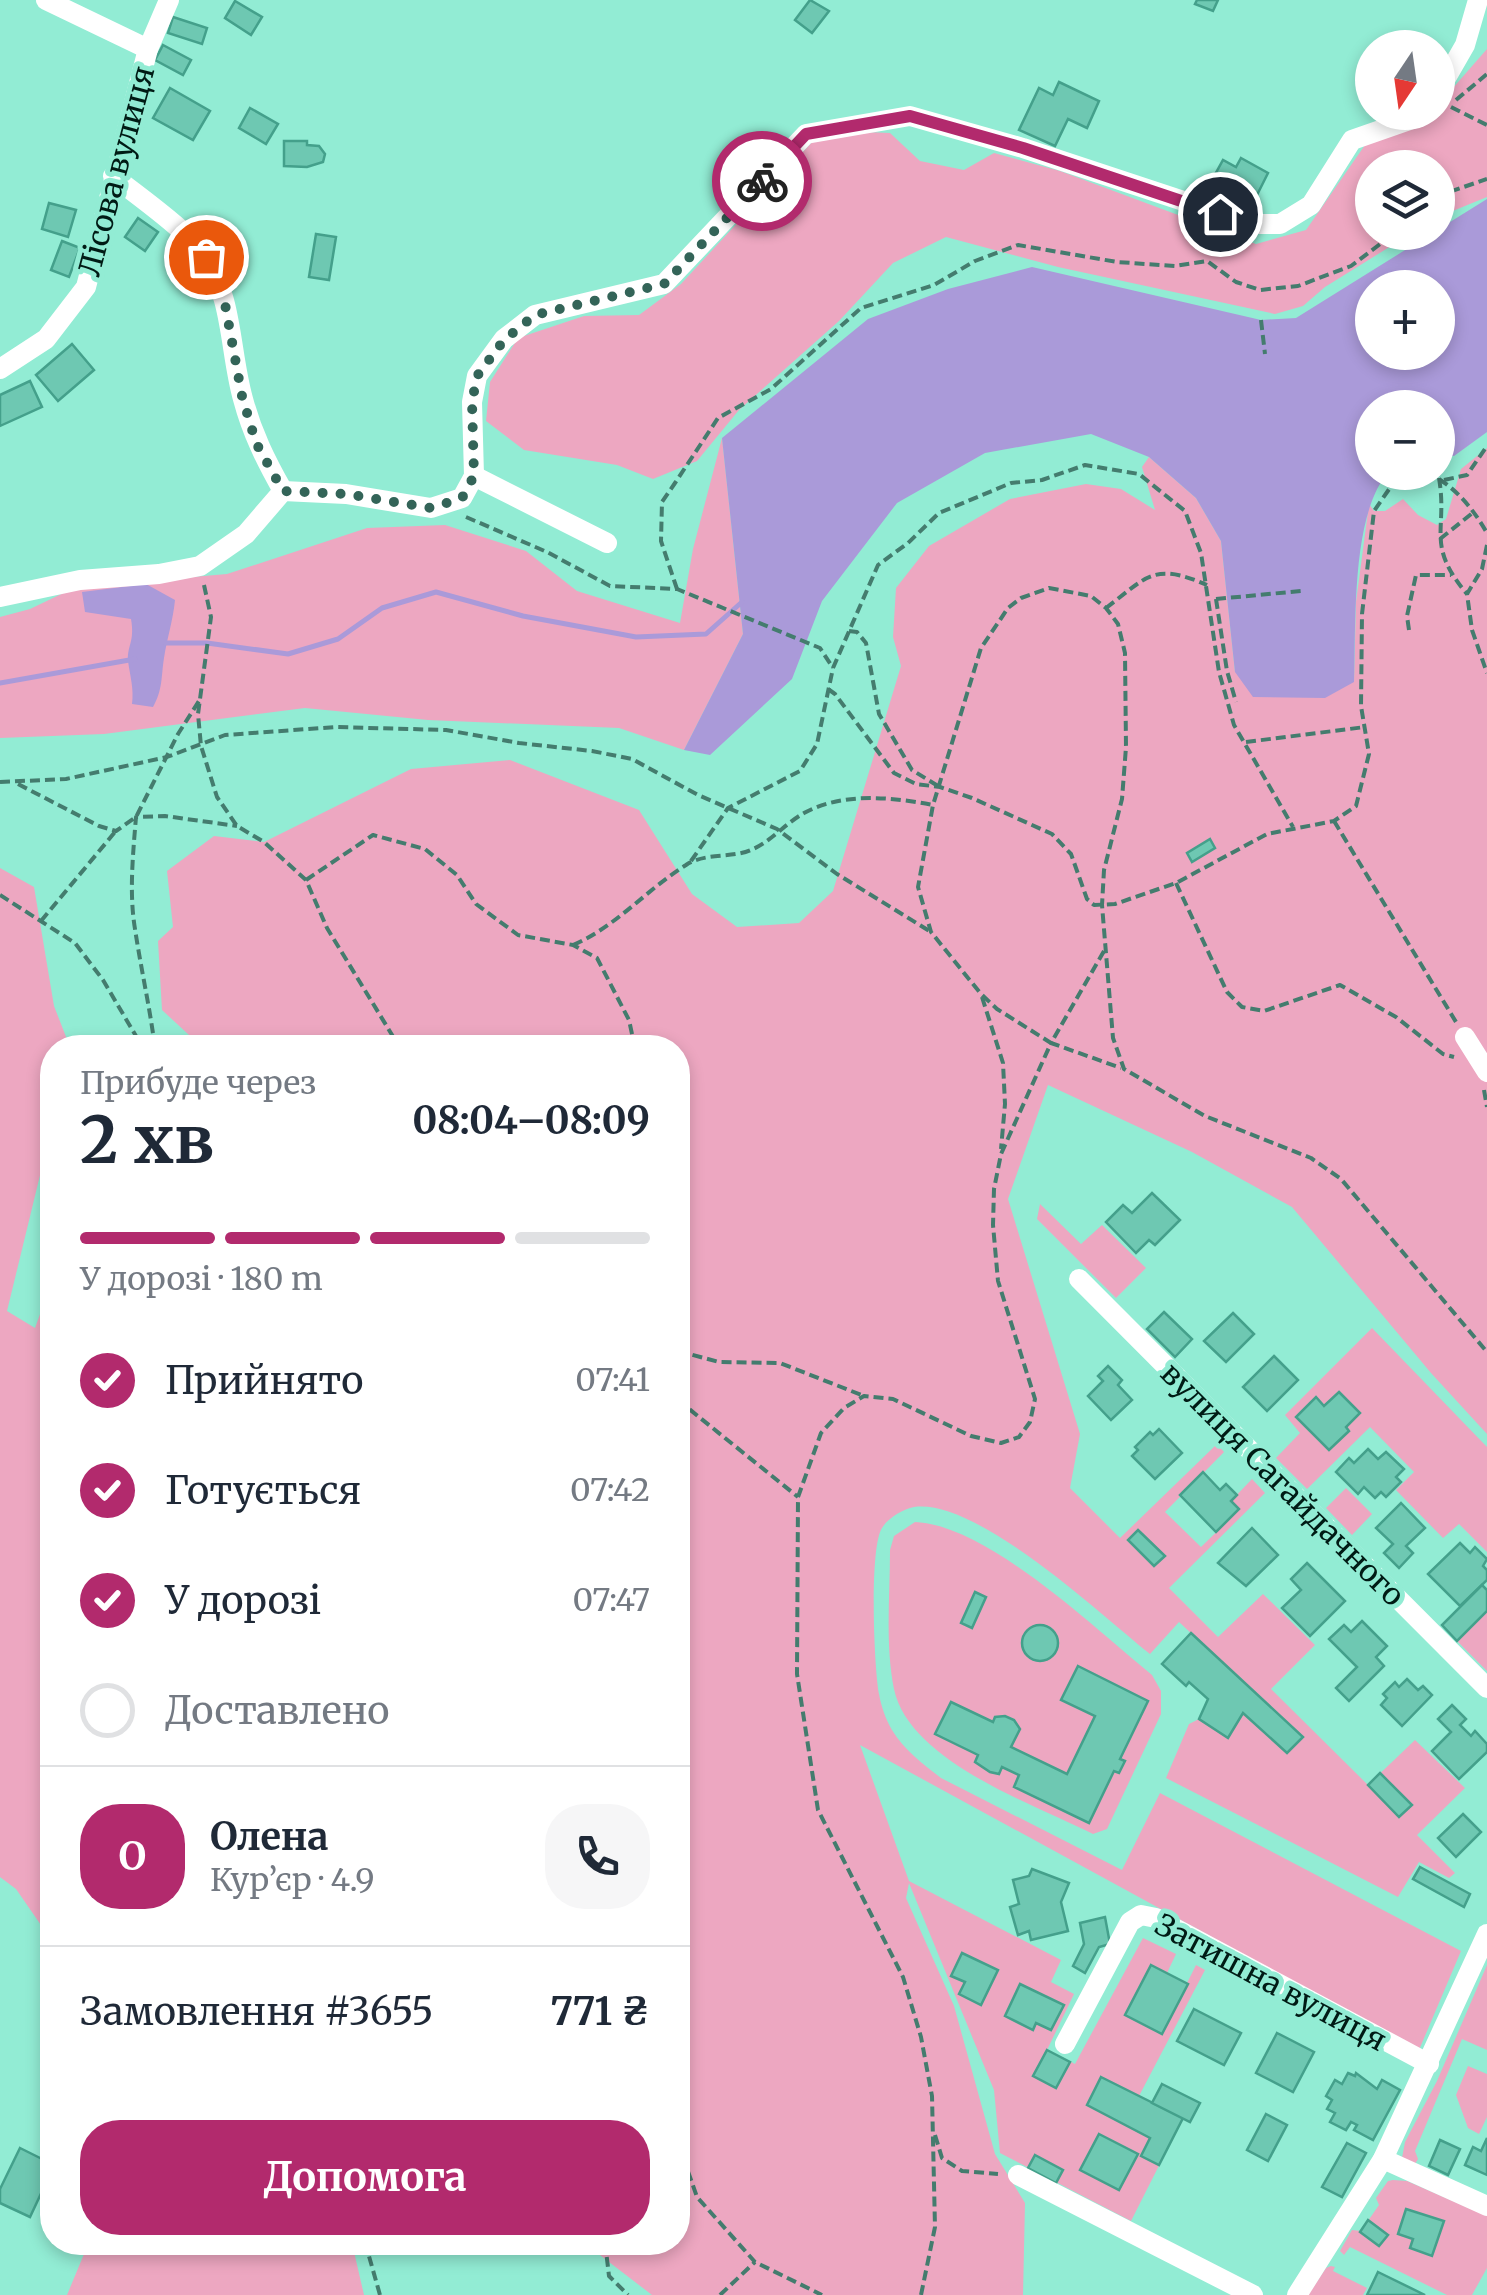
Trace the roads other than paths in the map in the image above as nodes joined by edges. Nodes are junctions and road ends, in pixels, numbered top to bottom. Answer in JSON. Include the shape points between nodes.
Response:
{"nodes":[{"id":1,"x":46,"y":0,"type":"edge"},
{"id":2,"x":169,"y":0,"type":"edge"},
{"id":3,"x":1478,"y":0,"type":"edge"},
{"id":4,"x":148,"y":49,"type":"junction"},
{"id":5,"x":1455,"y":62,"type":"edge"},
{"id":6,"x":1381,"y":130,"type":"edge"},
{"id":7,"x":114,"y":176,"type":"junction"},
{"id":8,"x":0,"y":368,"type":"edge"},
{"id":9,"x":474,"y":476,"type":"junction"},
{"id":10,"x":283,"y":491,"type":"junction"},
{"id":11,"x":607,"y":542,"type":"dead end"},
{"id":12,"x":0,"y":596,"type":"edge"},
{"id":13,"x":1465,"y":1037,"type":"road end"},
{"id":14,"x":1485,"y":1069,"type":"edge"},
{"id":15,"x":1078,"y":1279,"type":"dead end"},
{"id":16,"x":1487,"y":1688,"type":"edge"},
{"id":17,"x":1487,"y":1934,"type":"edge"},
{"id":18,"x":1065,"y":2044,"type":"dead end"},
{"id":19,"x":1429,"y":2064,"type":"junction"},
{"id":20,"x":1384,"y":2159,"type":"junction"},
{"id":21,"x":1018,"y":2176,"type":"road end"},
{"id":22,"x":1487,"y":2206,"type":"edge"},
{"id":23,"x":1252,"y":2295,"type":"edge"},
{"id":24,"x":1297,"y":2295,"type":"edge"}],
"edges":[{"from":1,"to":4,"type":"street"},
{"from":2,"to":4,"type":"street","name":"Лісова вулиця"},
{"from":3,"to":5,"type":"street"},
{"from":4,"to":7,"type":"street","name":"Лісова вулиця"},
{"from":6,"to":9,"type":"street","via":[[1352,140],[1311,205],[1280,224],[1253,224],[910,116],[806,134],[664,284],[535,315],[504,340],[477,376]]},
{"from":7,"to":8,"type":"street","name":"Лісова вулиця","via":[[86,287],[46,338]]},
{"from":7,"to":10,"type":"street","via":[[206,257],[225,304],[256,443]]},
{"from":9,"to":10,"type":"street","via":[[462,498],[431,508]]},
{"from":9,"to":11,"type":"street"},
{"from":10,"to":12,"type":"street","via":[[246,534],[200,566]]},
{"from":13,"to":14,"type":"street"},
{"from":15,"to":16,"type":"street","name":"вулиця Сагайдачного"},
{"from":17,"to":19,"type":"street"},
{"from":18,"to":19,"type":"street","name":"Затишна вулиця","via":[[1130,1922],[1140,1915]]},
{"from":19,"to":20,"type":"street"},
{"from":20,"to":22,"type":"street"},
{"from":20,"to":24,"type":"street"},
{"from":21,"to":23,"type":"street"}]}
